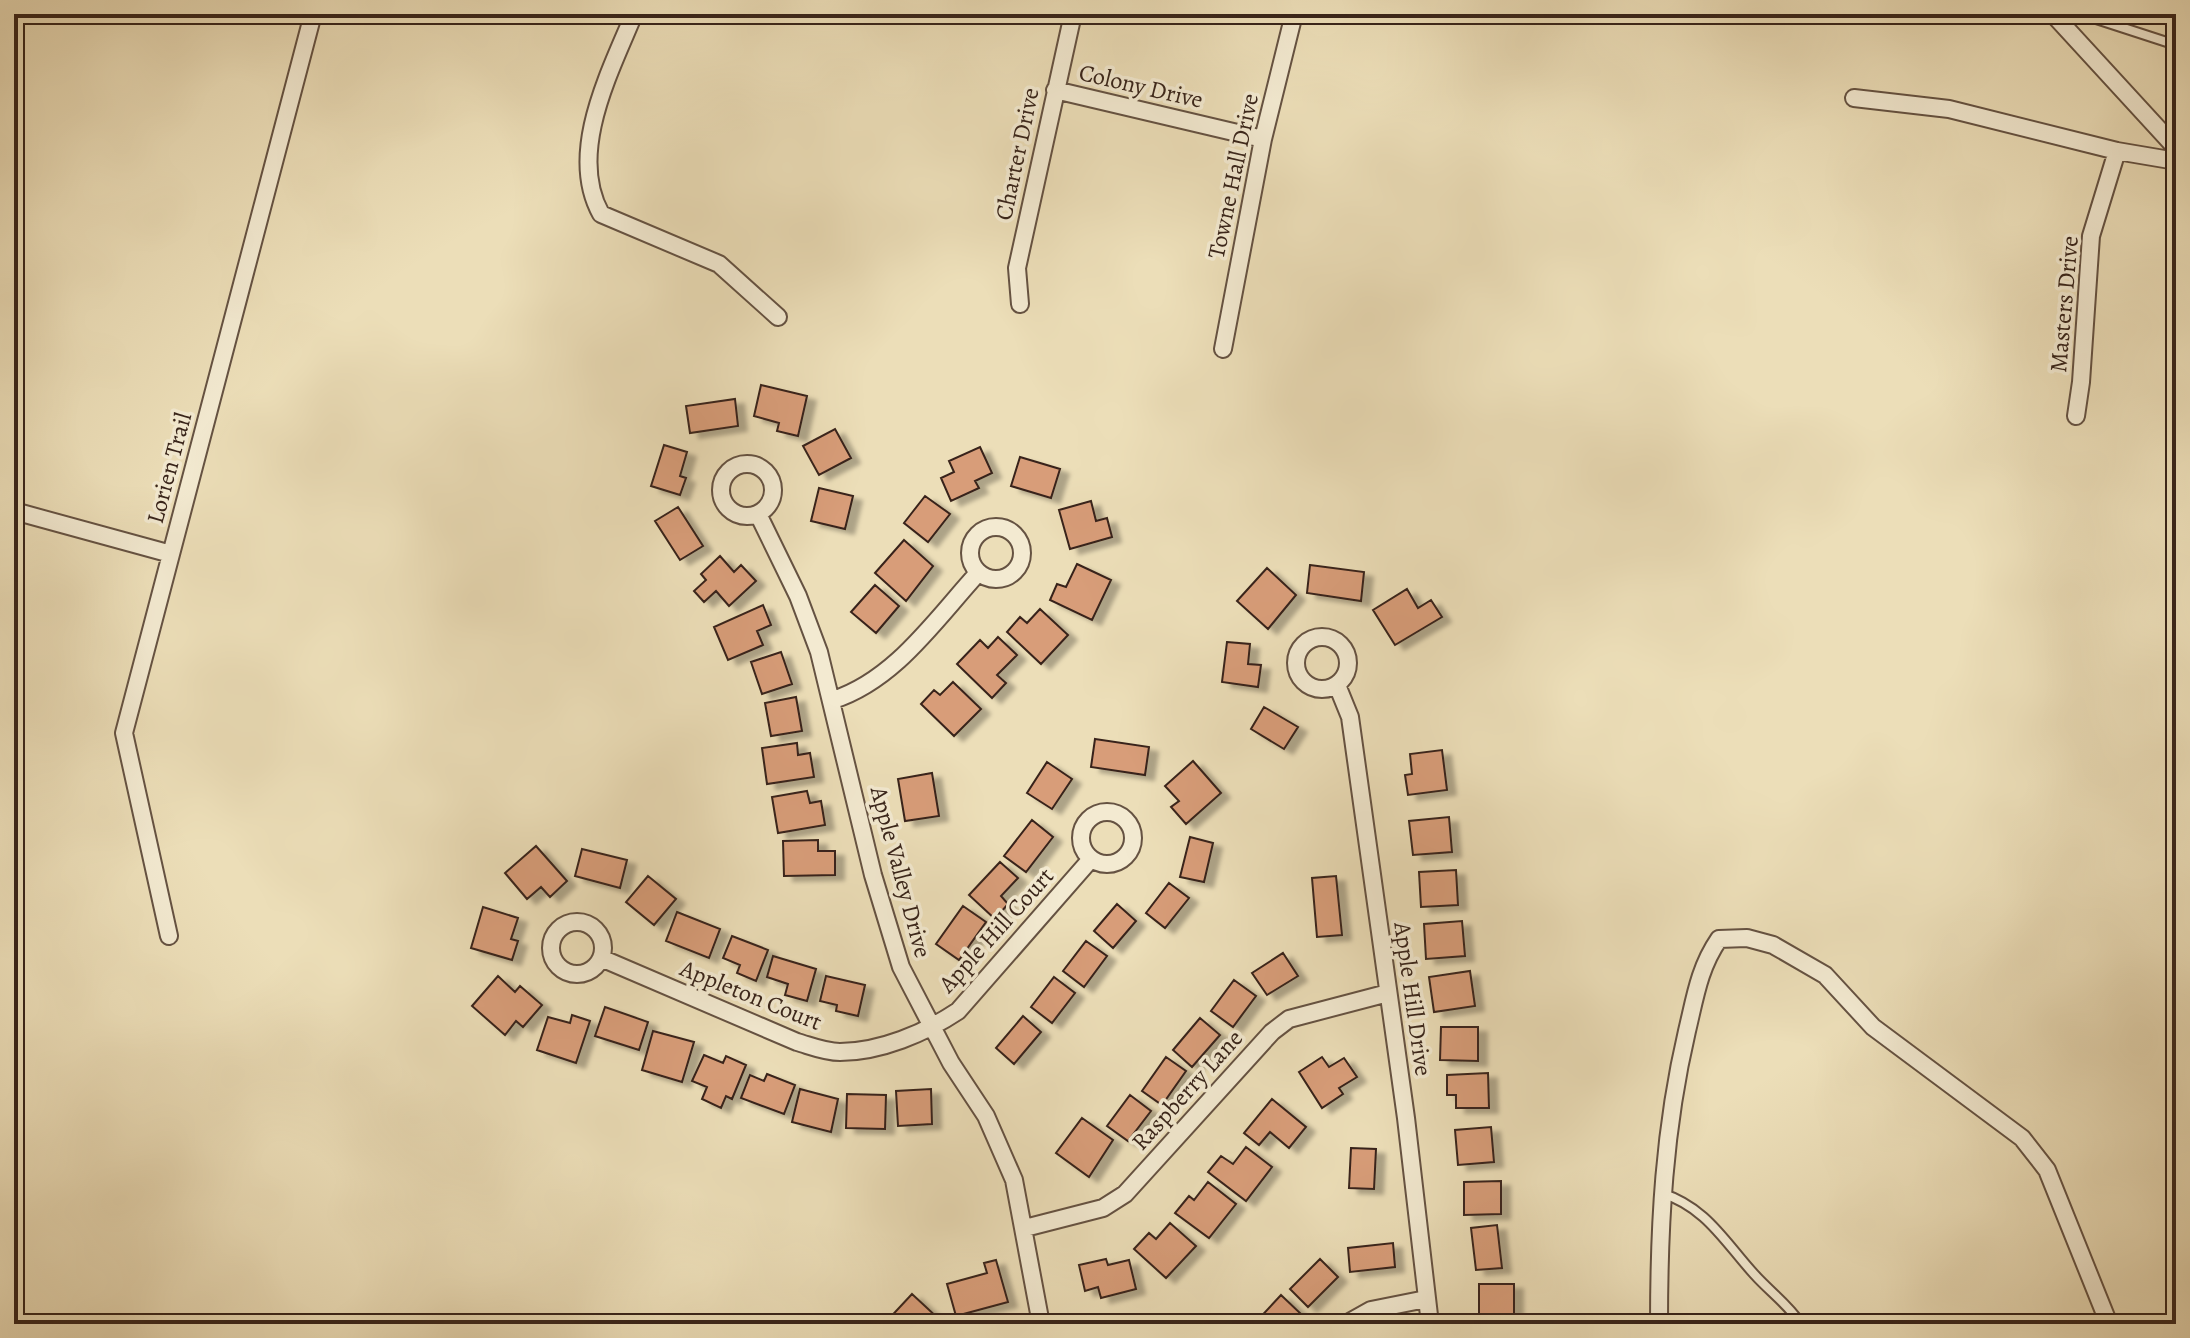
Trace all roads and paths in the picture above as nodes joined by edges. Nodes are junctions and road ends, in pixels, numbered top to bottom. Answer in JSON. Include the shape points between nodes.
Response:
{"nodes":[{"id":1,"x":313,"y":14,"type":"edge"},
{"id":2,"x":634,"y":14,"type":"edge"},
{"id":3,"x":1073,"y":14,"type":"edge"},
{"id":4,"x":1294,"y":14,"type":"edge"},
{"id":5,"x":2053,"y":14,"type":"edge"},
{"id":6,"x":2065,"y":14,"type":"edge"},
{"id":7,"x":2176,"y":45,"type":"edge"},
{"id":8,"x":1055,"y":90,"type":"junction"},
{"id":9,"x":1854,"y":98,"type":"dead end"},
{"id":10,"x":1263,"y":139,"type":"junction"},
{"id":11,"x":2176,"y":148,"type":"edge"},
{"id":12,"x":2117,"y":151,"type":"junction"},
{"id":13,"x":2176,"y":161,"type":"edge"},
{"id":14,"x":1020,"y":304,"type":"dead end"},
{"id":15,"x":778,"y":317,"type":"dead end"},
{"id":16,"x":1223,"y":349,"type":"dead end"},
{"id":17,"x":2076,"y":416,"type":"dead end"},
{"id":18,"x":14,"y":511,"type":"edge"},
{"id":19,"x":758,"y":514,"type":"dead end"},
{"id":20,"x":171,"y":554,"type":"junction"},
{"id":21,"x":978,"y":573,"type":"dead end"},
{"id":22,"x":1337,"y":685,"type":"dead end"},
{"id":23,"x":833,"y":700,"type":"junction"},
{"id":24,"x":1091,"y":859,"type":"dead end"},
{"id":25,"x":169,"y":936,"type":"dead end"},
{"id":26,"x":601,"y":958,"type":"dead end"},
{"id":27,"x":1388,"y":993,"type":"junction"},
{"id":28,"x":932,"y":1028,"type":"junction"},
{"id":29,"x":1661,"y":1192,"type":"junction"},
{"id":30,"x":1025,"y":1228,"type":"junction"},
{"id":31,"x":1426,"y":1299,"type":"junction"},
{"id":32,"x":1041,"y":1324,"type":"edge"},
{"id":33,"x":1346,"y":1324,"type":"edge"},
{"id":34,"x":1430,"y":1324,"type":"edge"},
{"id":35,"x":1659,"y":1324,"type":"edge"},
{"id":36,"x":1801,"y":1324,"type":"edge"},
{"id":37,"x":2109,"y":1324,"type":"edge"}],
"edges":[{"from":1,"to":20,"type":"street","name":"Lorien Trail"},
{"from":2,"to":15,"type":"street","via":[[592,133],[591,196],[601,214],[719,264]]},
{"from":3,"to":8,"type":"street","name":"Charter Drive"},
{"from":4,"to":10,"type":"street","name":"Towne Hall Drive"},
{"from":5,"to":11,"type":"street"},
{"from":6,"to":7,"type":"lane"},
{"from":8,"to":10,"type":"street","name":"Colony Drive"},
{"from":8,"to":14,"type":"street","name":"Charter Drive","via":[[1017,268]]},
{"from":9,"to":12,"type":"street","via":[[1949,109]]},
{"from":10,"to":16,"type":"street","name":"Towne Hall Drive"},
{"from":12,"to":13,"type":"street"},
{"from":12,"to":17,"type":"street","name":"Masters Drive","via":[[2091,236]]},
{"from":18,"to":20,"type":"street"},
{"from":19,"to":23,"type":"street","name":"Apple Valley Drive","via":[[798,596]]},
{"from":20,"to":25,"type":"street","name":"Lorien Trail","via":[[124,733]]},
{"from":21,"to":23,"type":"street","via":[[886,673]]},
{"from":22,"to":27,"type":"street","name":"Apple Hill Drive","via":[[1350,717]]},
{"from":23,"to":28,"type":"street","name":"Apple Valley Drive","via":[[883,913],[907,980]]},
{"from":24,"to":28,"type":"street","name":"Apple Hill Court","via":[[958,1011]]},
{"from":26,"to":28,"type":"street","name":"Appleton Court","via":[[759,1028],[829,1051],[864,1050]]},
{"from":27,"to":30,"type":"street","name":"Raspberry Lane","via":[[1289,1019],[1125,1194],[1103,1208]]},
{"from":27,"to":31,"type":"street","name":"Apple Hill Drive"},
{"from":28,"to":30,"type":"street","name":"Apple Valley Drive","via":[[996,1137],[1018,1192]]},
{"from":29,"to":35,"type":"street"},
{"from":29,"to":36,"type":"lane","via":[[1682,1199],[1717,1226]]},
{"from":29,"to":37,"type":"street","via":[[1672,1094],[1703,962],[1719,939],[1747,938],[1773,945],[1825,975],[1873,1027],[2022,1138],[2047,1170]]},
{"from":30,"to":32,"type":"street","name":"Apple Valley Drive"},
{"from":31,"to":33,"type":"street","via":[[1371,1310]]},
{"from":31,"to":34,"type":"street","name":"Apple Hill Drive"}]}
